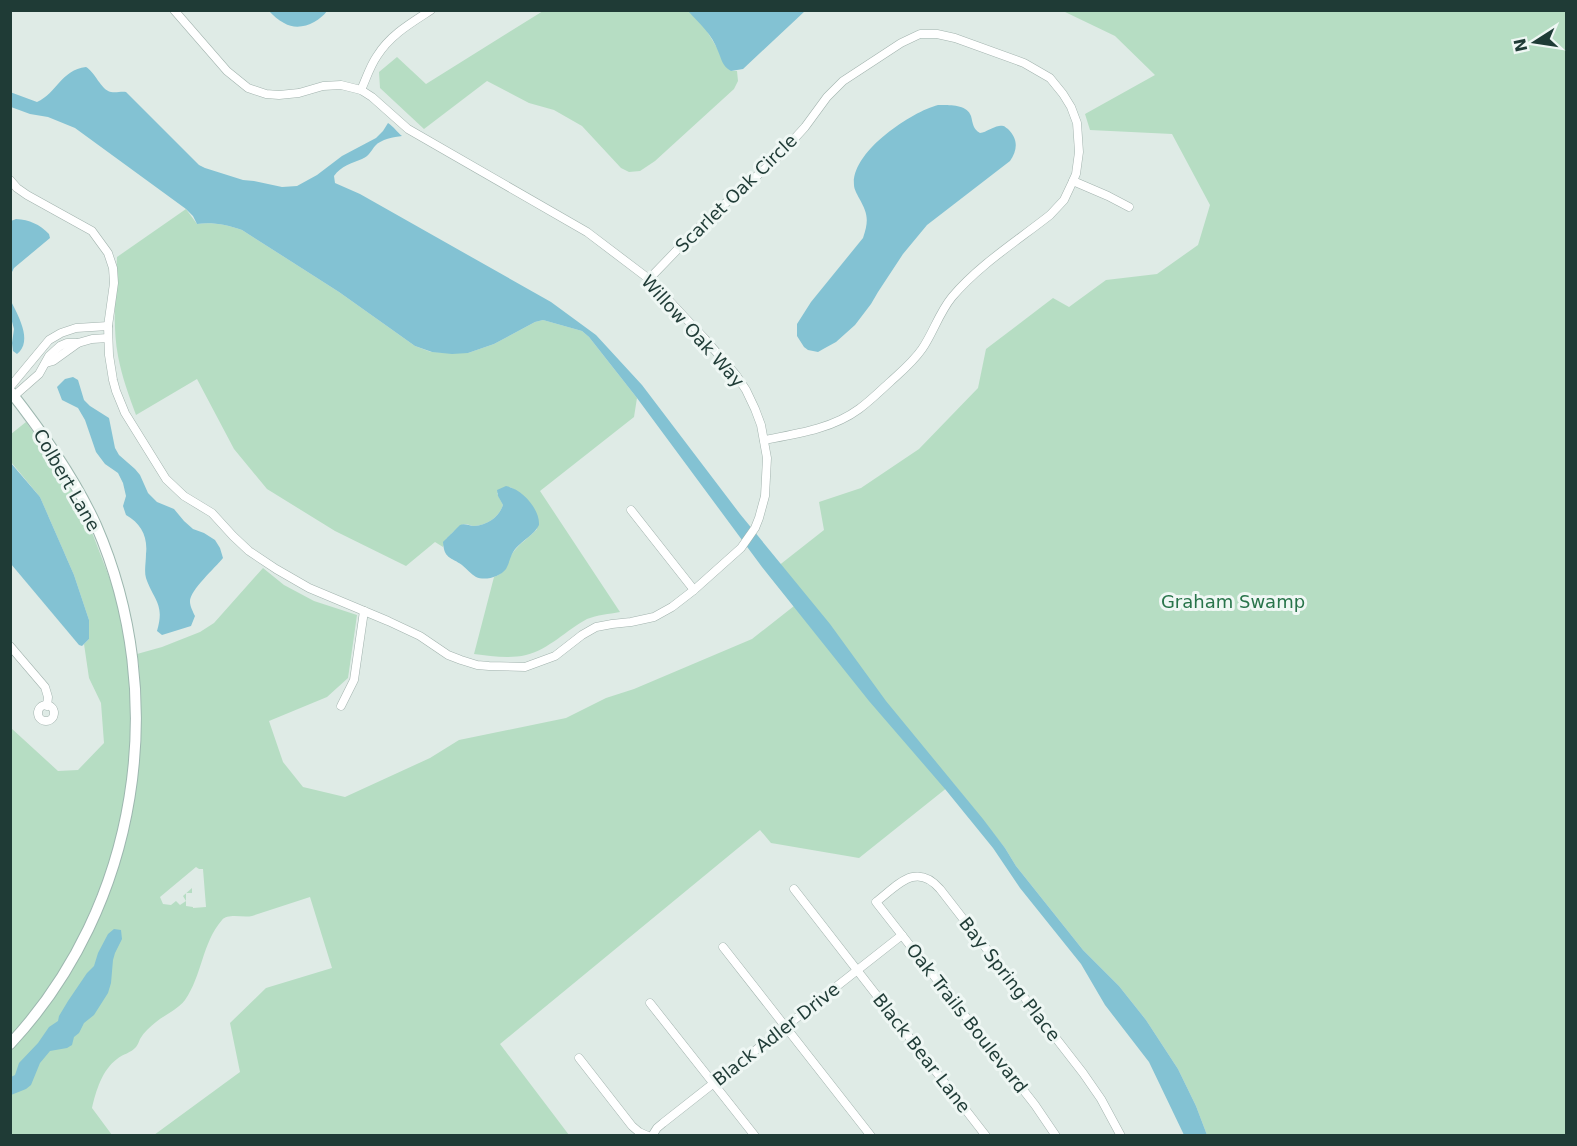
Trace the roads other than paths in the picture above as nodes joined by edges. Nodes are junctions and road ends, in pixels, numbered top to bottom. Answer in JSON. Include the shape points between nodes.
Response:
{"nodes":[{"id":1,"x":174,"y":10,"type":"edge"},
{"id":2,"x":431,"y":10,"type":"edge"},
{"id":3,"x":361,"y":90,"type":"junction"},
{"id":4,"x":10,"y":180,"type":"edge"},
{"id":5,"x":1073,"y":181,"type":"junction"},
{"id":6,"x":1129,"y":207,"type":"dead end"},
{"id":7,"x":650,"y":279,"type":"junction"},
{"id":8,"x":108,"y":326,"type":"junction"},
{"id":9,"x":108,"y":338,"type":"junction"},
{"id":10,"x":15,"y":391,"type":"edge"},
{"id":11,"x":764,"y":441,"type":"junction"},
{"id":12,"x":631,"y":510,"type":"dead end"},
{"id":13,"x":694,"y":590,"type":"junction"},
{"id":14,"x":364,"y":611,"type":"junction"},
{"id":15,"x":10,"y":646,"type":"edge"},
{"id":16,"x":47,"y":706,"type":"dead end"},
{"id":17,"x":341,"y":706,"type":"dead end"},
{"id":18,"x":794,"y":889,"type":"dead end"},
{"id":19,"x":876,"y":902,"type":"joint"},
{"id":20,"x":902,"y":935,"type":"junction"},
{"id":21,"x":723,"y":947,"type":"dead end"},
{"id":22,"x":857,"y":970,"type":"junction"},
{"id":23,"x":650,"y":1003,"type":"dead end"},
{"id":24,"x":785,"y":1027,"type":"junction"},
{"id":25,"x":10,"y":1044,"type":"edge"},
{"id":26,"x":579,"y":1058,"type":"dead end"},
{"id":27,"x":714,"y":1083,"type":"junction"},
{"id":28,"x":650,"y":1136,"type":"edge"},
{"id":29,"x":755,"y":1136,"type":"edge"},
{"id":30,"x":871,"y":1136,"type":"edge"},
{"id":31,"x":986,"y":1136,"type":"edge"},
{"id":32,"x":1056,"y":1136,"type":"edge"},
{"id":33,"x":1121,"y":1136,"type":"edge"}],
"edges":[{"from":1,"to":3,"type":"street","name":"Willow Oak Way","via":[[227,71],[254,90],[290,94],[333,85]]},
{"from":2,"to":3,"type":"street","via":[[389,41],[376,56]]},
{"from":3,"to":7,"type":"street","name":"Willow Oak Way","via":[[408,129],[587,232]]},
{"from":4,"to":8,"type":"street","name":"Willow Oak Way","via":[[27,195],[92,231],[101,242],[113,268]]},
{"from":5,"to":6,"type":"street"},
{"from":5,"to":7,"type":"street","name":"Scarlet Oak Circle","via":[[1079,152],[1077,123],[1067,100],[1050,78],[1023,63],[954,38],[920,34],[843,81],[775,160],[705,222]]},
{"from":5,"to":11,"type":"street","name":"Scarlet Oak Circle","via":[[1064,200],[1050,215],[979,270],[950,298],[923,348],[876,396],[826,426]]},
{"from":7,"to":11,"type":"street","name":"Willow Oak Way","via":[[736,375],[755,409]]},
{"from":8,"to":9,"type":"street","name":"Willow Oak Way"},
{"from":8,"to":10,"type":"street","via":[[76,328],[49,340],[16,381]]},
{"from":9,"to":10,"type":"street","via":[[78,343],[46,363],[39,374]]},
{"from":9,"to":14,"type":"street","name":"Willow Oak Way","via":[[110,367],[120,402],[172,486],[212,513],[260,559],[309,588]]},
{"from":10,"to":25,"type":"street","name":"Colbert Lane","via":[[72,480],[105,549],[130,636],[137,723],[128,813],[101,902],[61,979]]},
{"from":11,"to":13,"type":"street","name":"Willow Oak Way","via":[[765,496],[755,528],[741,548]]},
{"from":12,"to":13,"type":"street"},
{"from":13,"to":14,"type":"street","name":"Willow Oak Way","via":[[654,617],[596,627],[555,656],[525,667],[477,665],[462,660]]},
{"from":14,"to":17,"type":"street","via":[[354,680]]},
{"from":15,"to":16,"type":"street","via":[[45,687]]},
{"from":18,"to":22,"type":"street","name":"Black Bear Lane"},
{"from":19,"to":20,"type":"street","name":"Oak Trails Boulevard"},
{"from":19,"to":33,"type":"street","name":"Bay Spring Place","via":[[911,876],[924,876],[936,884],[1083,1072]]},
{"from":20,"to":22,"type":"street","name":"Black Adler Drive"},
{"from":20,"to":32,"type":"street","name":"Oak Trails Boulevard"},
{"from":21,"to":24,"type":"street"},
{"from":22,"to":24,"type":"street","name":"Black Adler Drive"},
{"from":22,"to":31,"type":"street","name":"Black Bear Lane"},
{"from":23,"to":27,"type":"street"},
{"from":24,"to":27,"type":"street","name":"Black Adler Drive"},
{"from":24,"to":30,"type":"street"},
{"from":26,"to":28,"type":"street","via":[[634,1129]]},
{"from":27,"to":28,"type":"street","name":"Black Adler Drive"},
{"from":27,"to":29,"type":"street"}]}
